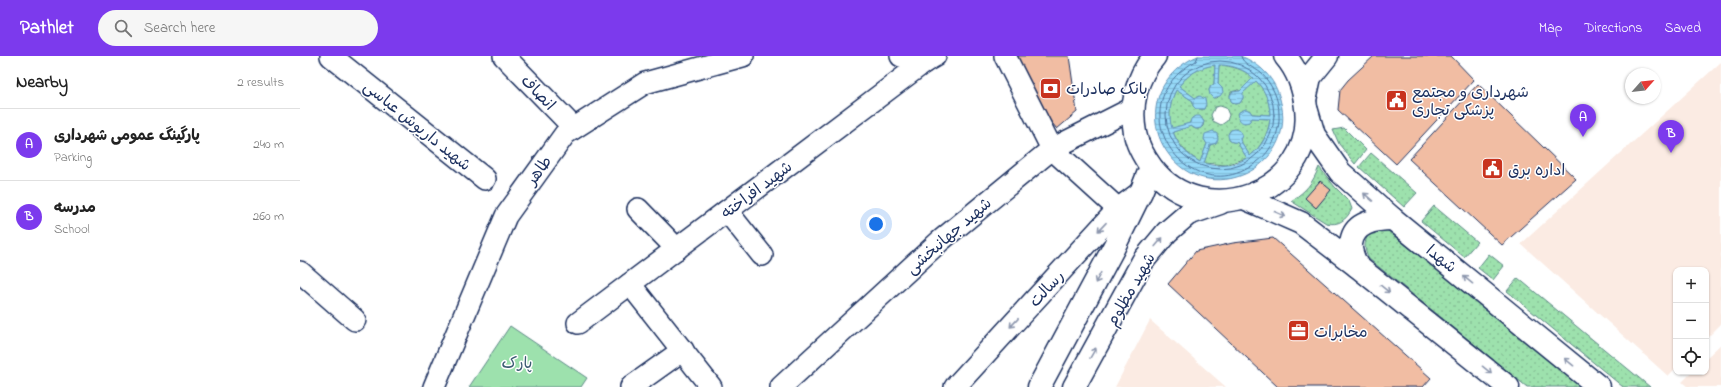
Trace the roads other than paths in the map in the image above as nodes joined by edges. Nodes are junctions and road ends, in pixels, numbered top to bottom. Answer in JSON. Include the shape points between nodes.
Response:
{"nodes":[{"id":1,"x":331,"y":56,"type":"edge"},
{"id":2,"x":504,"y":56,"type":"edge"},
{"id":3,"x":742,"y":56,"type":"edge"},
{"id":4,"x":900,"y":56,"type":"edge"},
{"id":5,"x":1005,"y":56,"type":"edge"},
{"id":6,"x":1154,"y":56,"type":"edge"},
{"id":7,"x":1285,"y":56,"type":"edge"},
{"id":8,"x":1327,"y":56,"type":"edge"},
{"id":9,"x":929,"y":60,"type":"edge"},
{"id":10,"x":702,"y":61,"type":"edge"},
{"id":11,"x":1306,"y":106,"type":"junction"},
{"id":12,"x":1133,"y":108,"type":"junction"},
{"id":13,"x":574,"y":128,"type":"junction"},
{"id":14,"x":1052,"y":149,"type":"junction"},
{"id":15,"x":1151,"y":167,"type":"junction"},
{"id":16,"x":485,"y":179,"type":"dead end"},
{"id":17,"x":1141,"y":192,"type":"junction"},
{"id":18,"x":1235,"y":199,"type":"junction"},
{"id":19,"x":1118,"y":209,"type":"junction"},
{"id":20,"x":638,"y":210,"type":"dead end"},
{"id":21,"x":727,"y":211,"type":"junction"},
{"id":22,"x":1393,"y":219,"type":"junction"},
{"id":23,"x":677,"y":249,"type":"junction"},
{"id":24,"x":762,"y":255,"type":"dead end"},
{"id":25,"x":1357,"y":266,"type":"junction"},
{"id":26,"x":300,"y":272,"type":"edge"},
{"id":27,"x":630,"y":284,"type":"junction"},
{"id":28,"x":355,"y":320,"type":"dead end"},
{"id":29,"x":578,"y":323,"type":"dead end"},
{"id":30,"x":683,"y":350,"type":"junction"},
{"id":31,"x":434,"y":387,"type":"edge"},
{"id":32,"x":631,"y":387,"type":"edge"},
{"id":33,"x":711,"y":387,"type":"edge"},
{"id":34,"x":781,"y":387,"type":"edge"},
{"id":35,"x":955,"y":387,"type":"edge"},
{"id":36,"x":1039,"y":387,"type":"edge"},
{"id":37,"x":1074,"y":387,"type":"edge"},
{"id":38,"x":1508,"y":387,"type":"edge"},
{"id":39,"x":1599,"y":387,"type":"edge"}],
"edges":[{"from":1,"to":16,"type":"street","name":"شهید داریوش عباسی"},
{"from":2,"to":13,"type":"street","name":"انصاف"},
{"from":3,"to":10,"type":"street","name":"طاهر"},
{"from":4,"to":9,"type":"street"},
{"from":5,"to":14,"type":"street"},
{"from":6,"to":12,"type":"main road","via":[[1140,78]]},
{"from":7,"to":11,"type":"main road","name":"شهدا","via":[[1298,76]]},
{"from":8,"to":11,"type":"main road","name":"شهید مظلوم","via":[[1310,77]]},
{"from":9,"to":21,"type":"street","name":"شهید افراخته"},
{"from":10,"to":13,"type":"street","name":"طاهر","via":[[645,82]]},
{"from":11,"to":18,"type":"main road","name":"شهید مظلوم","via":[[1307,121],[1303,140],[1285,173],[1270,186],[1253,195]]},
{"from":22,"to":11,"type":"main road","name":"شهدا","one_way":true,"via":[[1340,172],[1314,135]]},
{"from":12,"to":14,"type":"street","name":"شهید جهانبخشی"},
{"from":12,"to":15,"type":"main road","via":[[1135,136],[1143,156]]},
{"from":13,"to":31,"type":"street","name":"طاهر","via":[[565,134],[506,216]]},
{"from":14,"to":19,"type":"street"},
{"from":14,"to":34,"type":"street","name":"شهید جهانبخشی","via":[[940,241]]},
{"from":15,"to":17,"type":"main road","name":"شهید مظلوم"},
{"from":15,"to":18,"type":"main road","via":[[1166,183],[1184,194],[1205,200]]},
{"from":17,"to":19,"type":"street","name":"رسالت"},
{"from":17,"to":36,"type":"main road","name":"شهید مظلوم","one_way":true},
{"from":18,"to":25,"type":"main road","one_way":true,"via":[[1300,223]]},
{"from":37,"to":18,"type":"main road","name":"شهید مظلوم","one_way":true,"via":[[1143,261],[1167,232],[1188,214]]},
{"from":19,"to":35,"type":"street","name":"رسالت","one_way":true},
{"from":20,"to":23,"type":"street"},
{"from":21,"to":23,"type":"street","name":"شهید افراخته"},
{"from":21,"to":24,"type":"street"},
{"from":22,"to":25,"type":"main road","via":[[1371,220],[1358,229],[1351,244]]},
{"from":39,"to":22,"type":"main road","name":"شهدا","one_way":true},
{"from":23,"to":27,"type":"street","name":"شهید افراخته"},
{"from":25,"to":38,"type":"main road","one_way":true},
{"from":26,"to":28,"type":"street"},
{"from":27,"to":29,"type":"street","name":"شهید افراخته"},
{"from":27,"to":30,"type":"street"},
{"from":30,"to":32,"type":"street"},
{"from":30,"to":33,"type":"street"}]}
